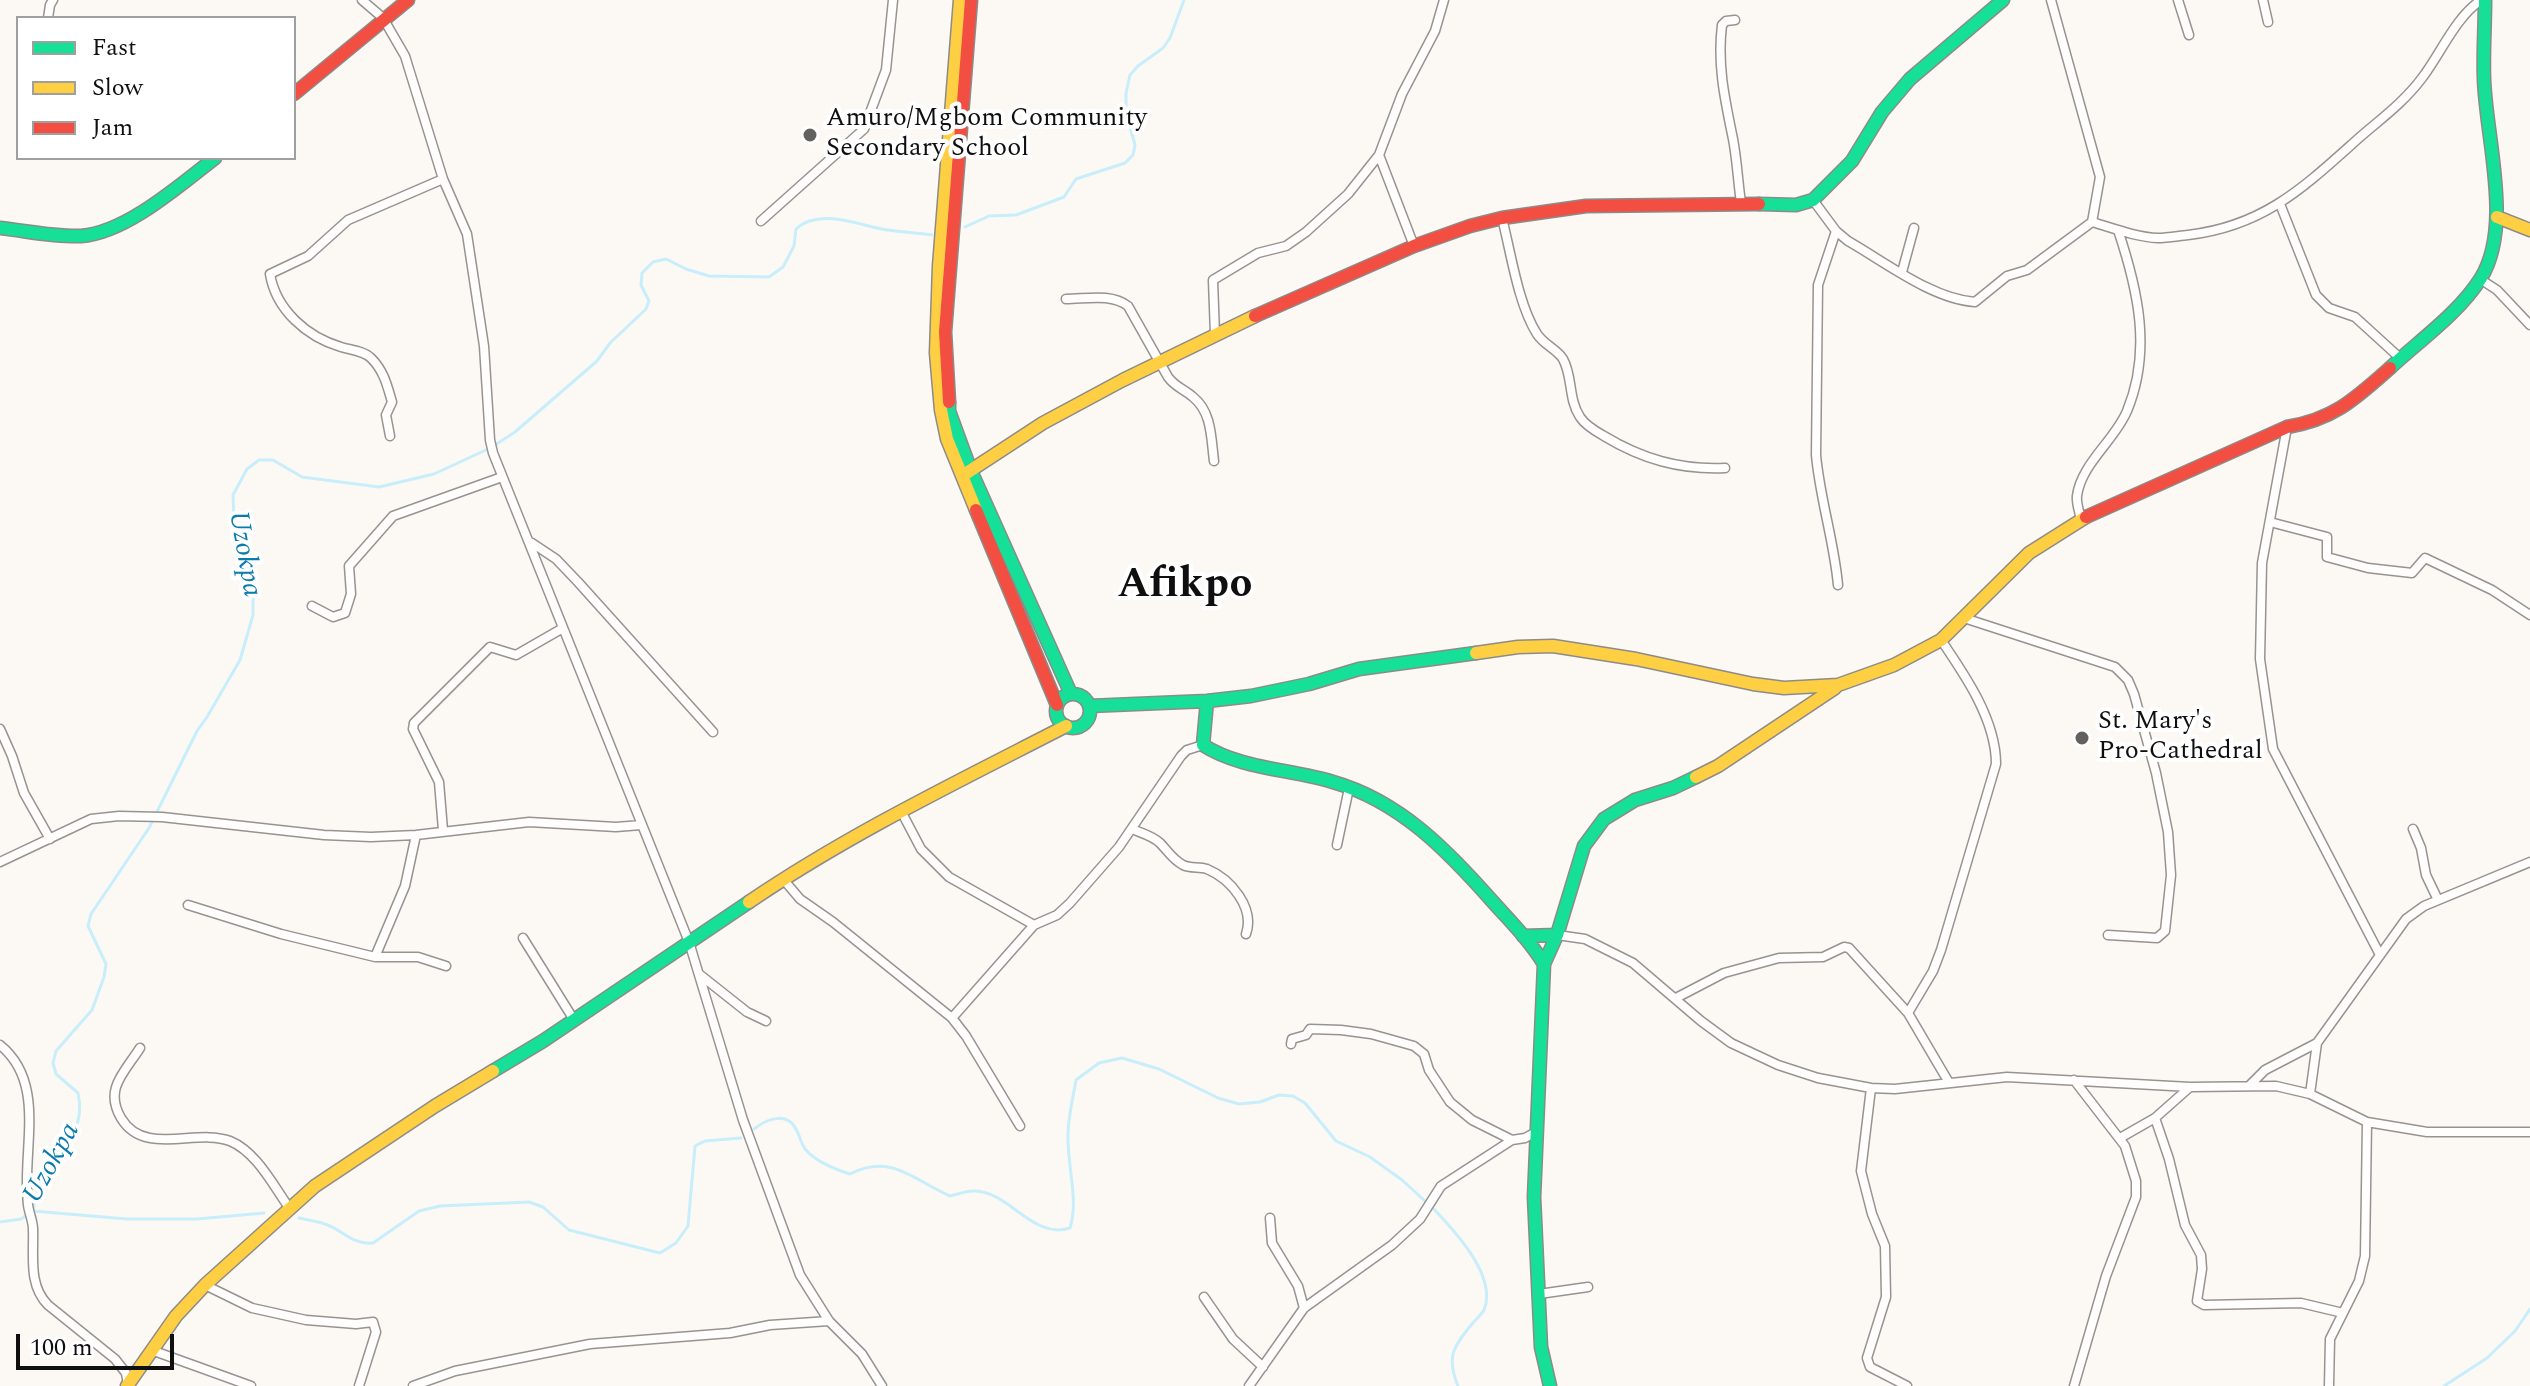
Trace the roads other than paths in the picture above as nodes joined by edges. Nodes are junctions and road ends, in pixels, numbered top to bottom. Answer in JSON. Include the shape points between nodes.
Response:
{"nodes":[{"id":1,"x":362,"y":0,"type":"edge"},
{"id":2,"x":408,"y":0,"type":"edge"},
{"id":3,"x":893,"y":0,"type":"edge"},
{"id":4,"x":960,"y":0,"type":"edge"},
{"id":5,"x":971,"y":0,"type":"edge"},
{"id":6,"x":1444,"y":0,"type":"edge"},
{"id":7,"x":2003,"y":0,"type":"edge"},
{"id":8,"x":2051,"y":0,"type":"edge"},
{"id":9,"x":2178,"y":0,"type":"edge"},
{"id":10,"x":2263,"y":0,"type":"edge"},
{"id":11,"x":2483,"y":0,"type":"edge"},
{"id":12,"x":383,"y":18,"type":"junction"},
{"id":13,"x":1735,"y":20,"type":"dead end"},
{"id":14,"x":2268,"y":22,"type":"dead end"},
{"id":15,"x":2189,"y":35,"type":"dead end"},
{"id":16,"x":296,"y":92,"type":"edge"},
{"id":17,"x":1379,"y":155,"type":"junction"},
{"id":18,"x":212,"y":160,"type":"edge"},
{"id":19,"x":443,"y":179,"type":"junction"},
{"id":20,"x":1813,"y":200,"type":"junction"},
{"id":21,"x":1741,"y":203,"type":"junction"},
{"id":22,"x":2280,"y":204,"type":"junction"},
{"id":23,"x":2497,"y":217,"type":"junction"},
{"id":24,"x":1502,"y":218,"type":"junction"},
{"id":25,"x":761,"y":221,"type":"dead end"},
{"id":26,"x":2092,"y":222,"type":"junction"},
{"id":27,"x":0,"y":228,"type":"edge"},
{"id":28,"x":1914,"y":228,"type":"dead end"},
{"id":29,"x":2118,"y":230,"type":"junction"},
{"id":30,"x":2530,"y":230,"type":"edge"},
{"id":31,"x":1836,"y":231,"type":"junction"},
{"id":32,"x":1414,"y":246,"type":"junction"},
{"id":33,"x":1902,"y":272,"type":"junction"},
{"id":34,"x":2480,"y":279,"type":"junction"},
{"id":35,"x":1066,"y":299,"type":"dead end"},
{"id":36,"x":2530,"y":325,"type":"edge"},
{"id":37,"x":1215,"y":335,"type":"junction"},
{"id":38,"x":2400,"y":358,"type":"junction"},
{"id":39,"x":1159,"y":362,"type":"junction"},
{"id":40,"x":2287,"y":427,"type":"junction"},
{"id":41,"x":390,"y":436,"type":"dead end"},
{"id":42,"x":1214,"y":461,"type":"dead end"},
{"id":43,"x":1725,"y":468,"type":"dead end"},
{"id":44,"x":967,"y":474,"type":"junction"},
{"id":45,"x":502,"y":477,"type":"junction"},
{"id":46,"x":2081,"y":520,"type":"junction"},
{"id":47,"x":2270,"y":522,"type":"junction"},
{"id":48,"x":531,"y":543,"type":"junction"},
{"id":49,"x":1838,"y":585,"type":"dead end"},
{"id":50,"x":312,"y":606,"type":"dead end"},
{"id":51,"x":2530,"y":615,"type":"edge"},
{"id":52,"x":1964,"y":618,"type":"junction"},
{"id":53,"x":563,"y":628,"type":"junction"},
{"id":54,"x":1941,"y":640,"type":"junction"},
{"id":55,"x":1838,"y":685,"type":"junction"},
{"id":56,"x":1784,"y":688,"type":"junction"},
{"id":57,"x":1071,"y":694,"type":"junction"},
{"id":58,"x":1207,"y":701,"type":"junction"},
{"id":59,"x":1057,"y":705,"type":"junction"},
{"id":60,"x":1089,"y":706,"type":"junction"},
{"id":61,"x":1799,"y":712,"type":"junction"},
{"id":62,"x":1066,"y":726,"type":"junction"},
{"id":63,"x":0,"y":729,"type":"edge"},
{"id":64,"x":713,"y":732,"type":"dead end"},
{"id":65,"x":1203,"y":745,"type":"junction"},
{"id":66,"x":1349,"y":788,"type":"junction"},
{"id":67,"x":901,"y":811,"type":"junction"},
{"id":68,"x":641,"y":825,"type":"junction"},
{"id":69,"x":1132,"y":829,"type":"junction"},
{"id":70,"x":2413,"y":829,"type":"dead end"},
{"id":71,"x":443,"y":830,"type":"junction"},
{"id":72,"x":416,"y":835,"type":"junction"},
{"id":73,"x":50,"y":839,"type":"junction"},
{"id":74,"x":1337,"y":845,"type":"dead end"},
{"id":75,"x":0,"y":862,"type":"edge"},
{"id":76,"x":2530,"y":862,"type":"edge"},
{"id":77,"x":783,"y":879,"type":"junction"},
{"id":78,"x":2438,"y":900,"type":"junction"},
{"id":79,"x":188,"y":905,"type":"dead end"},
{"id":80,"x":1034,"y":925,"type":"junction"},
{"id":81,"x":1246,"y":934,"type":"dead end"},
{"id":82,"x":1557,"y":935,"type":"junction"},
{"id":83,"x":2108,"y":935,"type":"dead end"},
{"id":84,"x":1523,"y":936,"type":"junction"},
{"id":85,"x":523,"y":938,"type":"dead end"},
{"id":86,"x":689,"y":942,"type":"junction"},
{"id":87,"x":2380,"y":955,"type":"junction"},
{"id":88,"x":375,"y":957,"type":"junction"},
{"id":89,"x":1544,"y":964,"type":"junction"},
{"id":90,"x":446,"y":966,"type":"dead end"},
{"id":91,"x":699,"y":974,"type":"junction"},
{"id":92,"x":1676,"y":998,"type":"junction"},
{"id":93,"x":1908,"y":1013,"type":"junction"},
{"id":94,"x":952,"y":1018,"type":"junction"},
{"id":95,"x":574,"y":1020,"type":"junction"},
{"id":96,"x":766,"y":1021,"type":"dead end"},
{"id":97,"x":2317,"y":1043,"type":"junction"},
{"id":98,"x":1291,"y":1044,"type":"dead end"},
{"id":99,"x":0,"y":1045,"type":"edge"},
{"id":100,"x":140,"y":1048,"type":"dead end"},
{"id":101,"x":2074,"y":1080,"type":"junction"},
{"id":102,"x":1948,"y":1081,"type":"junction"},
{"id":103,"x":2249,"y":1086,"type":"junction"},
{"id":104,"x":2190,"y":1087,"type":"junction"},
{"id":105,"x":1871,"y":1088,"type":"junction"},
{"id":106,"x":2310,"y":1094,"type":"junction"},
{"id":107,"x":2155,"y":1118,"type":"junction"},
{"id":108,"x":2367,"y":1122,"type":"junction"},
{"id":109,"x":1020,"y":1126,"type":"dead end"},
{"id":110,"x":1536,"y":1132,"type":"junction"},
{"id":111,"x":2530,"y":1132,"type":"edge"},
{"id":112,"x":2120,"y":1138,"type":"junction"},
{"id":113,"x":1512,"y":1140,"type":"junction"},
{"id":114,"x":290,"y":1209,"type":"junction"},
{"id":115,"x":1270,"y":1218,"type":"dead end"},
{"id":116,"x":205,"y":1285,"type":"junction"},
{"id":117,"x":1588,"y":1287,"type":"dead end"},
{"id":118,"x":1539,"y":1294,"type":"junction"},
{"id":119,"x":1204,"y":1297,"type":"dead end"},
{"id":120,"x":1304,"y":1308,"type":"junction"},
{"id":121,"x":2343,"y":1313,"type":"junction"},
{"id":122,"x":829,"y":1321,"type":"junction"},
{"id":123,"x":154,"y":1351,"type":"junction"},
{"id":124,"x":1263,"y":1367,"type":"junction"},
{"id":125,"x":448,"y":1373,"type":"junction"},
{"id":126,"x":128,"y":1385,"type":"edge"},
{"id":127,"x":251,"y":1386,"type":"edge"},
{"id":128,"x":359,"y":1386,"type":"edge"},
{"id":129,"x":413,"y":1386,"type":"edge"},
{"id":130,"x":437,"y":1386,"type":"edge"},
{"id":131,"x":882,"y":1386,"type":"edge"},
{"id":132,"x":1249,"y":1386,"type":"edge"},
{"id":133,"x":1550,"y":1386,"type":"edge"},
{"id":134,"x":1907,"y":1386,"type":"edge"},
{"id":135,"x":2074,"y":1386,"type":"edge"},
{"id":136,"x":2329,"y":1386,"type":"edge"}],
"edges":[{"from":1,"to":12,"type":"street"},
{"from":2,"to":12,"type":"street"},
{"from":3,"to":25,"type":"street","via":[[886,70],[864,129]]},
{"from":4,"to":44,"type":"street","via":[[936,346],[940,412],[947,439]]},
{"from":5,"to":44,"type":"street","via":[[945,344],[949,411]]},
{"from":6,"to":17,"type":"street"},
{"from":7,"to":20,"type":"street","via":[[1910,79],[1852,161]]},
{"from":8,"to":26,"type":"street","via":[[2100,177]]},
{"from":9,"to":15,"type":"street"},
{"from":10,"to":14,"type":"street"},
{"from":11,"to":22,"type":"street","via":[[2465,15],[2396,109]]},
{"from":11,"to":23,"type":"street","via":[[2484,80]]},
{"from":12,"to":16,"type":"street"},
{"from":12,"to":19,"type":"street","via":[[405,56]]},
{"from":13,"to":21,"type":"street","via":[[1722,25],[1720,57]]},
{"from":17,"to":32,"type":"street"},
{"from":17,"to":37,"type":"street","via":[[1348,194],[1306,232],[1213,280]]},
{"from":18,"to":27,"type":"street","via":[[94,234]]},
{"from":19,"to":41,"type":"street","via":[[348,220],[308,256],[270,274],[277,301],[295,321],[337,346],[368,354],[384,373],[392,402],[386,415]]},
{"from":19,"to":45,"type":"street","via":[[467,234],[484,346],[490,440]]},
{"from":20,"to":21,"type":"street","via":[[1796,205]]},
{"from":20,"to":31,"type":"street"},
{"from":21,"to":24,"type":"street","via":[[1586,206]]},
{"from":22,"to":29,"type":"street","via":[[2249,221],[2199,233],[2159,238]]},
{"from":22,"to":38,"type":"street","via":[[2316,295],[2329,308],[2355,317]]},
{"from":23,"to":30,"type":"street"},
{"from":23,"to":34,"type":"street"},
{"from":24,"to":32,"type":"street"},
{"from":24,"to":43,"type":"street","via":[[1528,318],[1547,347],[1565,362],[1581,420],[1626,449],[1661,463]]},
{"from":26,"to":29,"type":"street"},
{"from":26,"to":33,"type":"street","via":[[1975,302],[1958,301]]},
{"from":28,"to":33,"type":"street"},
{"from":29,"to":46,"type":"street","via":[[2143,336],[2126,413],[2086,473],[2076,499]]},
{"from":31,"to":33,"type":"street"},
{"from":31,"to":49,"type":"street","via":[[1818,285],[1816,455]]},
{"from":32,"to":37,"type":"street"},
{"from":34,"to":36,"type":"street"},
{"from":34,"to":38,"type":"street"},
{"from":35,"to":39,"type":"street","via":[[1120,300],[1136,317]]},
{"from":37,"to":39,"type":"street"},
{"from":38,"to":40,"type":"street","via":[[2354,400],[2316,422]]},
{"from":39,"to":42,"type":"street","via":[[1174,386],[1207,414]]},
{"from":39,"to":44,"type":"street","via":[[1043,423]]},
{"from":40,"to":46,"type":"street"},
{"from":40,"to":47,"type":"street"},
{"from":44,"to":57,"type":"street"},
{"from":44,"to":59,"type":"street"},
{"from":45,"to":48,"type":"street"},
{"from":45,"to":50,"type":"street","via":[[393,516],[349,566],[351,594],[345,613],[333,617]]},
{"from":46,"to":52,"type":"street","via":[[2029,553]]},
{"from":47,"to":51,"type":"street","via":[[2327,537],[2327,557],[2368,568],[2412,573],[2425,558]]},
{"from":47,"to":87,"type":"street","via":[[2262,563],[2260,659],[2273,749]]},
{"from":48,"to":53,"type":"street"},
{"from":48,"to":64,"type":"street","via":[[556,559]]},
{"from":52,"to":54,"type":"street"},
{"from":52,"to":83,"type":"street","via":[[2115,667],[2128,680],[2168,832],[2168,919],[2157,938]]},
{"from":53,"to":68,"type":"street"},
{"from":53,"to":71,"type":"street","via":[[516,655],[490,647],[414,723],[439,782]]},
{"from":54,"to":55,"type":"street","via":[[1894,665]]},
{"from":54,"to":93,"type":"street","via":[[1989,725],[1996,764],[1941,950]]},
{"from":55,"to":56,"type":"street"},
{"from":55,"to":61,"type":"street"},
{"from":56,"to":58,"type":"street","via":[[1553,646],[1359,669],[1309,684]]},
{"from":56,"to":61,"type":"street","via":[[1797,699]]},
{"from":57,"to":59,"type":"street"},
{"from":57,"to":60,"type":"street"},
{"from":58,"to":60,"type":"street"},
{"from":58,"to":65,"type":"street"},
{"from":59,"to":62,"type":"street","via":[[1057,716]]},
{"from":60,"to":62,"type":"street","via":[[1085,723]]},
{"from":61,"to":82,"type":"street","via":[[1718,766],[1635,800],[1604,819],[1584,846]]},
{"from":62,"to":67,"type":"street"},
{"from":63,"to":73,"type":"street","via":[[24,793]]},
{"from":65,"to":66,"type":"street","via":[[1220,756]]},
{"from":65,"to":69,"type":"street","via":[[1181,756]]},
{"from":66,"to":74,"type":"street"},
{"from":66,"to":84,"type":"street","via":[[1409,821]]},
{"from":67,"to":77,"type":"street"},
{"from":67,"to":80,"type":"street","via":[[921,849],[949,877]]},
{"from":68,"to":71,"type":"street","via":[[529,822]]},
{"from":68,"to":86,"type":"street"},
{"from":69,"to":80,"type":"street","via":[[1070,903]]},
{"from":69,"to":81,"type":"street","via":[[1158,841],[1187,868],[1204,868],[1227,883],[1248,910]]},
{"from":70,"to":78,"type":"street"},
{"from":71,"to":72,"type":"street"},
{"from":72,"to":73,"type":"street","via":[[324,835],[119,816],[91,819]]},
{"from":72,"to":88,"type":"street","via":[[405,886]]},
{"from":73,"to":75,"type":"street"},
{"from":76,"to":78,"type":"street"},
{"from":77,"to":86,"type":"street"},
{"from":77,"to":94,"type":"street","via":[[800,899]]},
{"from":78,"to":87,"type":"street","via":[[2406,919]]},
{"from":79,"to":88,"type":"street"},
{"from":80,"to":94,"type":"street"},
{"from":82,"to":84,"type":"street"},
{"from":82,"to":89,"type":"street"},
{"from":82,"to":92,"type":"street","via":[[1585,939],[1633,963]]},
{"from":84,"to":89,"type":"street"},
{"from":85,"to":95,"type":"street"},
{"from":86,"to":91,"type":"street"},
{"from":86,"to":95,"type":"street"},
{"from":87,"to":97,"type":"street"},
{"from":88,"to":90,"type":"street","via":[[418,957]]},
{"from":89,"to":110,"type":"street"},
{"from":91,"to":96,"type":"street"},
{"from":91,"to":122,"type":"street","via":[[743,1120],[800,1275]]},
{"from":92,"to":93,"type":"street","via":[[1724,973],[1779,958],[1823,957],[1844,947]]},
{"from":92,"to":105,"type":"street","via":[[1731,1043],[1778,1065]]},
{"from":93,"to":102,"type":"street"},
{"from":94,"to":109,"type":"street"},
{"from":95,"to":114,"type":"street","via":[[366,1151]]},
{"from":97,"to":103,"type":"street","via":[[2265,1070]]},
{"from":97,"to":106,"type":"street"},
{"from":98,"to":113,"type":"street","via":[[1316,1028],[1371,1034],[1414,1046],[1424,1054],[1450,1102]]},
{"from":99,"to":126,"type":"street","via":[[24,1075],[29,1100],[28,1206],[38,1296],[115,1359]]},
{"from":100,"to":114,"type":"street","via":[[113,1094],[125,1124],[139,1135],[162,1140],[231,1141],[250,1155]]},
{"from":101,"to":102,"type":"street"},
{"from":101,"to":104,"type":"street"},
{"from":101,"to":112,"type":"street"},
{"from":102,"to":105,"type":"street"},
{"from":103,"to":104,"type":"street"},
{"from":103,"to":106,"type":"street"},
{"from":104,"to":107,"type":"street"},
{"from":105,"to":134,"type":"street","via":[[1861,1171],[1885,1246],[1886,1297],[1867,1358],[1870,1367]]},
{"from":106,"to":108,"type":"street"},
{"from":107,"to":112,"type":"street"},
{"from":107,"to":121,"type":"street","via":[[2185,1225],[2201,1255],[2197,1301],[2301,1303]]},
{"from":108,"to":111,"type":"street","via":[[2427,1132]]},
{"from":108,"to":121,"type":"street","via":[[2365,1256]]},
{"from":110,"to":113,"type":"street"},
{"from":110,"to":118,"type":"street"},
{"from":112,"to":135,"type":"street","via":[[2131,1161],[2136,1197]]},
{"from":113,"to":120,"type":"street","via":[[1441,1186],[1392,1245]]},
{"from":114,"to":116,"type":"street"},
{"from":115,"to":120,"type":"street","via":[[1272,1243],[1298,1286]]},
{"from":116,"to":123,"type":"street"},
{"from":116,"to":128,"type":"street","via":[[252,1308],[306,1320],[373,1322],[376,1332]]},
{"from":117,"to":118,"type":"street"},
{"from":118,"to":133,"type":"street","via":[[1541,1347]]},
{"from":119,"to":124,"type":"street","via":[[1233,1339]]},
{"from":120,"to":124,"type":"street"},
{"from":121,"to":136,"type":"street","via":[[2330,1339]]},
{"from":122,"to":125,"type":"street","via":[[590,1344]]},
{"from":122,"to":131,"type":"street","via":[[862,1354]]},
{"from":123,"to":126,"type":"street"},
{"from":123,"to":127,"type":"street"},
{"from":124,"to":132,"type":"street"},
{"from":125,"to":129,"type":"street"},
{"from":125,"to":130,"type":"street"}]}
